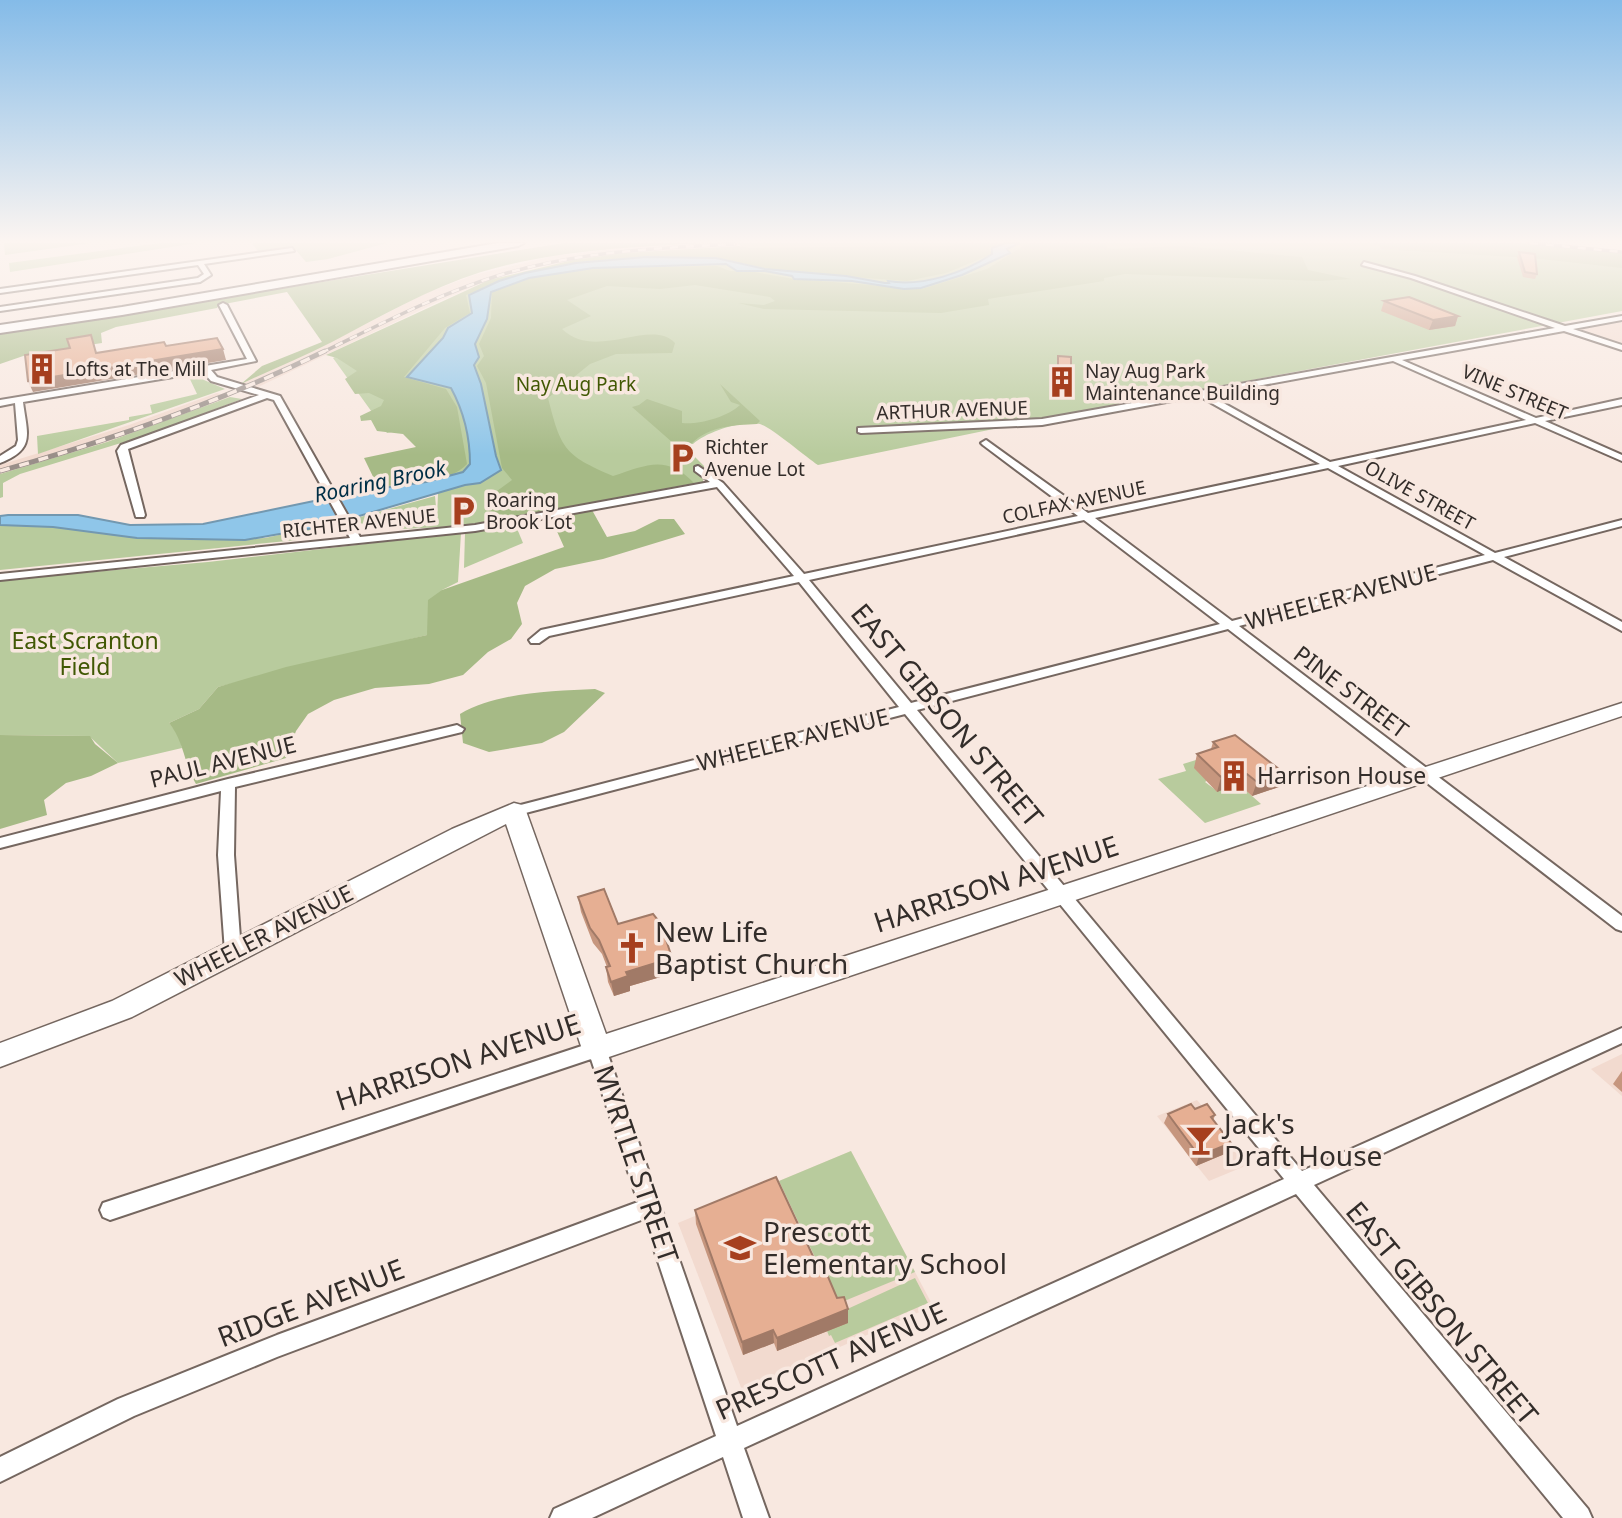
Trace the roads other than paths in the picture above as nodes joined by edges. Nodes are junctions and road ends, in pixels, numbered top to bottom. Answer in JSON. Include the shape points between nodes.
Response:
{"nodes":[{"id":1,"x":51,"y":314,"type":"edge"},
{"id":2,"x":103,"y":314,"type":"edge"},
{"id":3,"x":228,"y":314,"type":"edge"},
{"id":4,"x":1521,"y":314,"type":"edge"},
{"id":5,"x":1622,"y":318,"type":"edge"},
{"id":6,"x":0,"y":321,"type":"edge"},
{"id":7,"x":1566,"y":328,"type":"junction"},
{"id":8,"x":0,"y":329,"type":"edge"},
{"id":9,"x":1622,"y":348,"type":"edge"},
{"id":10,"x":1395,"y":359,"type":"junction"},
{"id":11,"x":205,"y":369,"type":"junction"},
{"id":12,"x":1201,"y":394,"type":"junction"},
{"id":13,"x":267,"y":395,"type":"junction"},
{"id":14,"x":19,"y":400,"type":"junction"},
{"id":15,"x":1622,"y":402,"type":"edge"},
{"id":16,"x":0,"y":403,"type":"edge"},
{"id":17,"x":1536,"y":420,"type":"junction"},
{"id":18,"x":861,"y":430,"type":"dead end"},
{"id":19,"x":986,"y":443,"type":"dead end"},
{"id":20,"x":4,"y":458,"type":"edge"},
{"id":21,"x":1622,"y":458,"type":"edge"},
{"id":22,"x":1331,"y":466,"type":"junction"},
{"id":23,"x":698,"y":469,"type":"dead end"},
{"id":24,"x":718,"y":484,"type":"junction"},
{"id":25,"x":140,"y":515,"type":"dead end"},
{"id":26,"x":1085,"y":517,"type":"junction"},
{"id":27,"x":1622,"y":523,"type":"edge"},
{"id":28,"x":357,"y":541,"type":"junction"},
{"id":29,"x":1495,"y":556,"type":"junction"},
{"id":30,"x":0,"y":577,"type":"edge"},
{"id":31,"x":802,"y":579,"type":"junction"},
{"id":32,"x":1229,"y":626,"type":"junction"},
{"id":33,"x":1622,"y":628,"type":"edge"},
{"id":34,"x":535,"y":640,"type":"dead end"},
{"id":35,"x":909,"y":709,"type":"junction"},
{"id":36,"x":1622,"y":709,"type":"edge"},
{"id":37,"x":457,"y":729,"type":"dead end"},
{"id":38,"x":1425,"y":774,"type":"junction"},
{"id":39,"x":228,"y":784,"type":"junction"},
{"id":40,"x":514,"y":811,"type":"junction"},
{"id":41,"x":0,"y":843,"type":"edge"},
{"id":42,"x":1061,"y":895,"type":"junction"},
{"id":43,"x":1622,"y":925,"type":"edge"},
{"id":44,"x":233,"y":952,"type":"junction"},
{"id":45,"x":1622,"y":1035,"type":"edge"},
{"id":46,"x":597,"y":1049,"type":"junction"},
{"id":47,"x":0,"y":1055,"type":"edge"},
{"id":48,"x":1298,"y":1182,"type":"junction"},
{"id":49,"x":650,"y":1208,"type":"junction"},
{"id":50,"x":110,"y":1210,"type":"dead end"},
{"id":51,"x":730,"y":1440,"type":"junction"},
{"id":52,"x":0,"y":1470,"type":"edge"},
{"id":53,"x":563,"y":1518,"type":"edge"},
{"id":54,"x":757,"y":1518,"type":"edge"},
{"id":55,"x":1579,"y":1518,"type":"edge"}],
"edges":[{"from":1,"to":6,"type":"highway"},
{"from":2,"to":8,"type":"highway"},
{"from":3,"to":11,"type":"street","via":[[253,361]]},
{"from":4,"to":7,"type":"street"},
{"from":5,"to":7,"type":"street","name":"ARTHUR AVENUE"},
{"from":7,"to":9,"type":"street"},
{"from":7,"to":10,"type":"street","name":"ARTHUR AVENUE"},
{"from":10,"to":12,"type":"street","name":"ARTHUR AVENUE"},
{"from":10,"to":17,"type":"street","name":"VINE STREET"},
{"from":11,"to":13,"type":"street","via":[[214,379]]},
{"from":11,"to":14,"type":"street"},
{"from":12,"to":18,"type":"street","name":"ARTHUR AVENUE","via":[[1042,422]]},
{"from":12,"to":22,"type":"street","name":"OLIVE STREET"},
{"from":13,"to":25,"type":"street","via":[[124,447]]},
{"from":13,"to":28,"type":"street","via":[[277,398]]},
{"from":14,"to":16,"type":"street"},
{"from":14,"to":20,"type":"street","via":[[23,440],[20,448]]},
{"from":15,"to":17,"type":"street","name":"COLFAX AVENUE"},
{"from":17,"to":21,"type":"street","name":"VINE STREET"},
{"from":17,"to":22,"type":"street","name":"COLFAX AVENUE"},
{"from":19,"to":26,"type":"street","name":"PINE STREET"},
{"from":22,"to":26,"type":"street","name":"COLFAX AVENUE"},
{"from":22,"to":29,"type":"street","name":"OLIVE STREET"},
{"from":23,"to":24,"type":"street","name":"EAST GIBSON STREET"},
{"from":24,"to":28,"type":"street","name":"RICHTER AVENUE","via":[[510,523]]},
{"from":24,"to":31,"type":"street","name":"EAST GIBSON STREET"},
{"from":26,"to":31,"type":"street","name":"COLFAX AVENUE"},
{"from":26,"to":32,"type":"street","name":"PINE STREET"},
{"from":27,"to":29,"type":"street","name":"WHEELER AVENUE"},
{"from":28,"to":30,"type":"street","name":"RICHTER AVENUE"},
{"from":29,"to":32,"type":"street","name":"WHEELER AVENUE"},
{"from":29,"to":33,"type":"street","name":"OLIVE STREET"},
{"from":31,"to":34,"type":"street","name":"COLFAX AVENUE","via":[[545,633]]},
{"from":31,"to":35,"type":"street","name":"EAST GIBSON STREET"},
{"from":32,"to":35,"type":"street","name":"WHEELER AVENUE"},
{"from":32,"to":38,"type":"street","name":"PINE STREET"},
{"from":35,"to":40,"type":"street","name":"WHEELER AVENUE"},
{"from":35,"to":42,"type":"street","name":"EAST GIBSON STREET"},
{"from":36,"to":38,"type":"main road","name":"HARRISON AVENUE"},
{"from":37,"to":39,"type":"street","name":"PAUL AVENUE"},
{"from":38,"to":42,"type":"main road","name":"HARRISON AVENUE"},
{"from":38,"to":43,"type":"street","name":"PINE STREET"},
{"from":39,"to":41,"type":"street","name":"PAUL AVENUE"},
{"from":39,"to":44,"type":"street","via":[[226,855]]},
{"from":40,"to":44,"type":"main road","name":"WHEELER AVENUE"},
{"from":40,"to":46,"type":"main road","name":"MYRTLE STREET"},
{"from":42,"to":46,"type":"main road","name":"HARRISON AVENUE"},
{"from":42,"to":48,"type":"street","name":"EAST GIBSON STREET"},
{"from":44,"to":47,"type":"main road","name":"WHEELER AVENUE","via":[[97,1020]]},
{"from":45,"to":48,"type":"street","name":"PRESCOTT AVENUE"},
{"from":46,"to":49,"type":"street","name":"MYRTLE STREET"},
{"from":46,"to":50,"type":"street","name":"HARRISON AVENUE"},
{"from":48,"to":51,"type":"street","name":"PRESCOTT AVENUE"},
{"from":48,"to":55,"type":"street","name":"EAST GIBSON STREET"},
{"from":49,"to":51,"type":"street","name":"MYRTLE STREET"},
{"from":49,"to":52,"type":"street","name":"RIDGE AVENUE","via":[[277,1346],[126,1407]]},
{"from":51,"to":53,"type":"street","name":"PRESCOTT AVENUE"},
{"from":51,"to":54,"type":"street","name":"MYRTLE STREET"}]}
